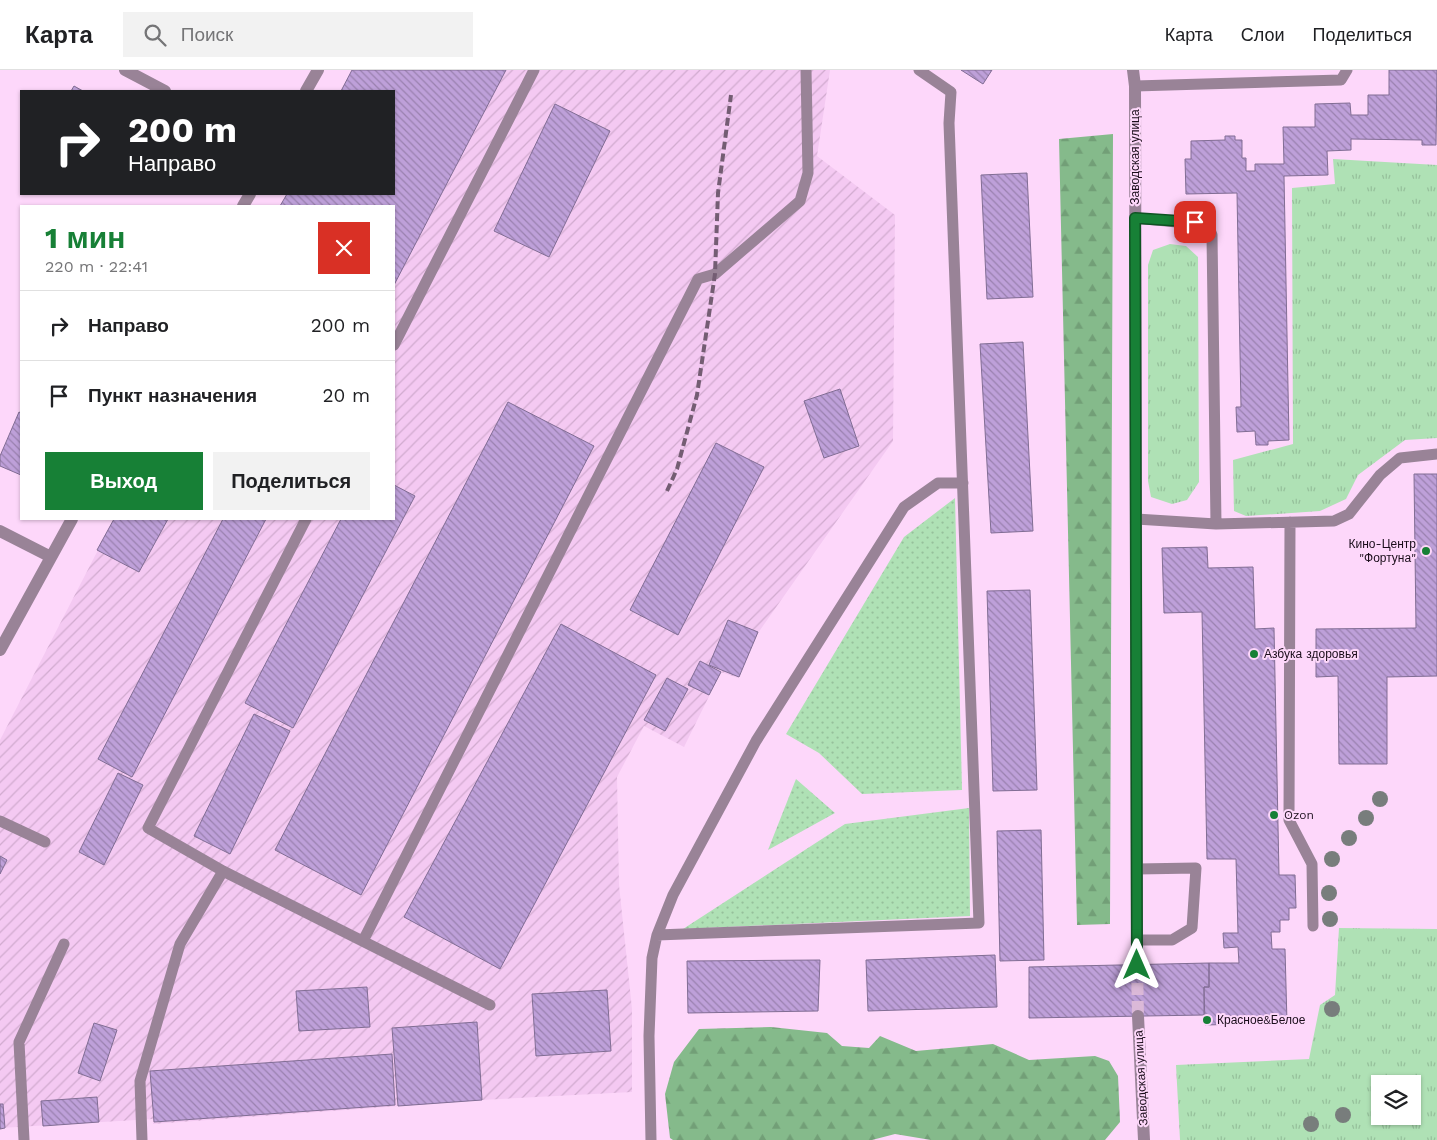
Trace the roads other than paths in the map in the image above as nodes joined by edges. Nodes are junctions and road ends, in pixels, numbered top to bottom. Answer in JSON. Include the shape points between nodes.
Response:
{"nodes":[{"id":1,"x":125,"y":70,"type":"edge"},
{"id":2,"x":318,"y":70,"type":"edge"},
{"id":3,"x":534,"y":70,"type":"edge"},
{"id":4,"x":806,"y":70,"type":"edge"},
{"id":5,"x":919,"y":70,"type":"edge"},
{"id":6,"x":1133,"y":70,"type":"edge"},
{"id":7,"x":1347,"y":70,"type":"edge"},
{"id":8,"x":1135,"y":86,"type":"junction"},
{"id":9,"x":163,"y":90,"type":"edge"},
{"id":10,"x":307,"y":90,"type":"edge"},
{"id":11,"x":1135,"y":218,"type":"junction"},
{"id":12,"x":395,"y":343,"type":"edge"},
{"id":13,"x":1437,"y":454,"type":"edge"},
{"id":14,"x":963,"y":483,"type":"junction"},
{"id":15,"x":1136,"y":519,"type":"junction"},
{"id":16,"x":71,"y":520,"type":"edge"},
{"id":17,"x":305,"y":520,"type":"edge"},
{"id":18,"x":1290,"y":522,"type":"junction"},
{"id":19,"x":1216,"y":524,"type":"junction"},
{"id":20,"x":0,"y":531,"type":"edge"},
{"id":21,"x":51,"y":557,"type":"junction"},
{"id":22,"x":0,"y":650,"type":"edge"},
{"id":23,"x":0,"y":821,"type":"edge"},
{"id":24,"x":45,"y":842,"type":"dead end"},
{"id":25,"x":1137,"y":869,"type":"junction"},
{"id":26,"x":223,"y":871,"type":"junction"},
{"id":27,"x":1313,"y":926,"type":"dead end"},
{"id":28,"x":657,"y":934,"type":"junction"},
{"id":29,"x":1137,"y":940,"type":"junction"},
{"id":30,"x":363,"y":941,"type":"junction"},
{"id":31,"x":64,"y":944,"type":"dead end"},
{"id":32,"x":1137,"y":965,"type":"tunnel mouth"},
{"id":33,"x":490,"y":1005,"type":"dead end"},
{"id":34,"x":1138,"y":1016,"type":"tunnel mouth"},
{"id":35,"x":24,"y":1140,"type":"edge"},
{"id":36,"x":142,"y":1140,"type":"edge"},
{"id":37,"x":652,"y":1140,"type":"edge"},
{"id":38,"x":1144,"y":1140,"type":"edge"}],
"edges":[{"from":1,"to":9,"type":"street"},
{"from":2,"to":10,"type":"street"},
{"from":3,"to":12,"type":"lane"},
{"from":4,"to":30,"type":"lane","via":[[808,173],[800,201],[715,274],[698,279]]},
{"from":5,"to":14,"type":"lane","via":[[951,92],[949,123]]},
{"from":6,"to":8,"type":"street","name":"Заводская улица"},
{"from":7,"to":8,"type":"lane","via":[[1341,80]]},
{"from":8,"to":11,"type":"street","name":"Заводская улица"},
{"from":11,"to":15,"type":"street","name":"Заводская улица"},
{"from":11,"to":19,"type":"lane","via":[[1195,222],[1208,225],[1212,235]]},
{"from":13,"to":18,"type":"lane","via":[[1400,458],[1380,475],[1349,514],[1334,521]]},
{"from":14,"to":28,"type":"lane","via":[[938,483],[904,507],[756,741],[673,895]]},
{"from":14,"to":28,"type":"lane","via":[[979,923]]},
{"from":15,"to":19,"type":"lane"},
{"from":15,"to":25,"type":"street","name":"Заводская улица"},
{"from":16,"to":21,"type":"street"},
{"from":17,"to":26,"type":"lane","via":[[148,828]]},
{"from":18,"to":19,"type":"lane"},
{"from":18,"to":27,"type":"lane","via":[[1289,820],[1312,864]]},
{"from":20,"to":21,"type":"street"},
{"from":21,"to":22,"type":"street"},
{"from":23,"to":24,"type":"lane"},
{"from":25,"to":29,"type":"street","name":"Заводская улица"},
{"from":25,"to":29,"type":"lane","via":[[1196,868],[1192,928],[1172,940]]},
{"from":26,"to":30,"type":"lane"},
{"from":26,"to":36,"type":"lane","via":[[180,944],[140,1081]]},
{"from":28,"to":37,"type":"lane","via":[[652,958],[649,1036]]},
{"from":29,"to":32,"type":"street","name":"Заводская улица"},
{"from":30,"to":33,"type":"lane"},
{"from":31,"to":35,"type":"lane","via":[[19,1042]]},
{"from":34,"to":38,"type":"street","name":"Заводская улица"}]}
